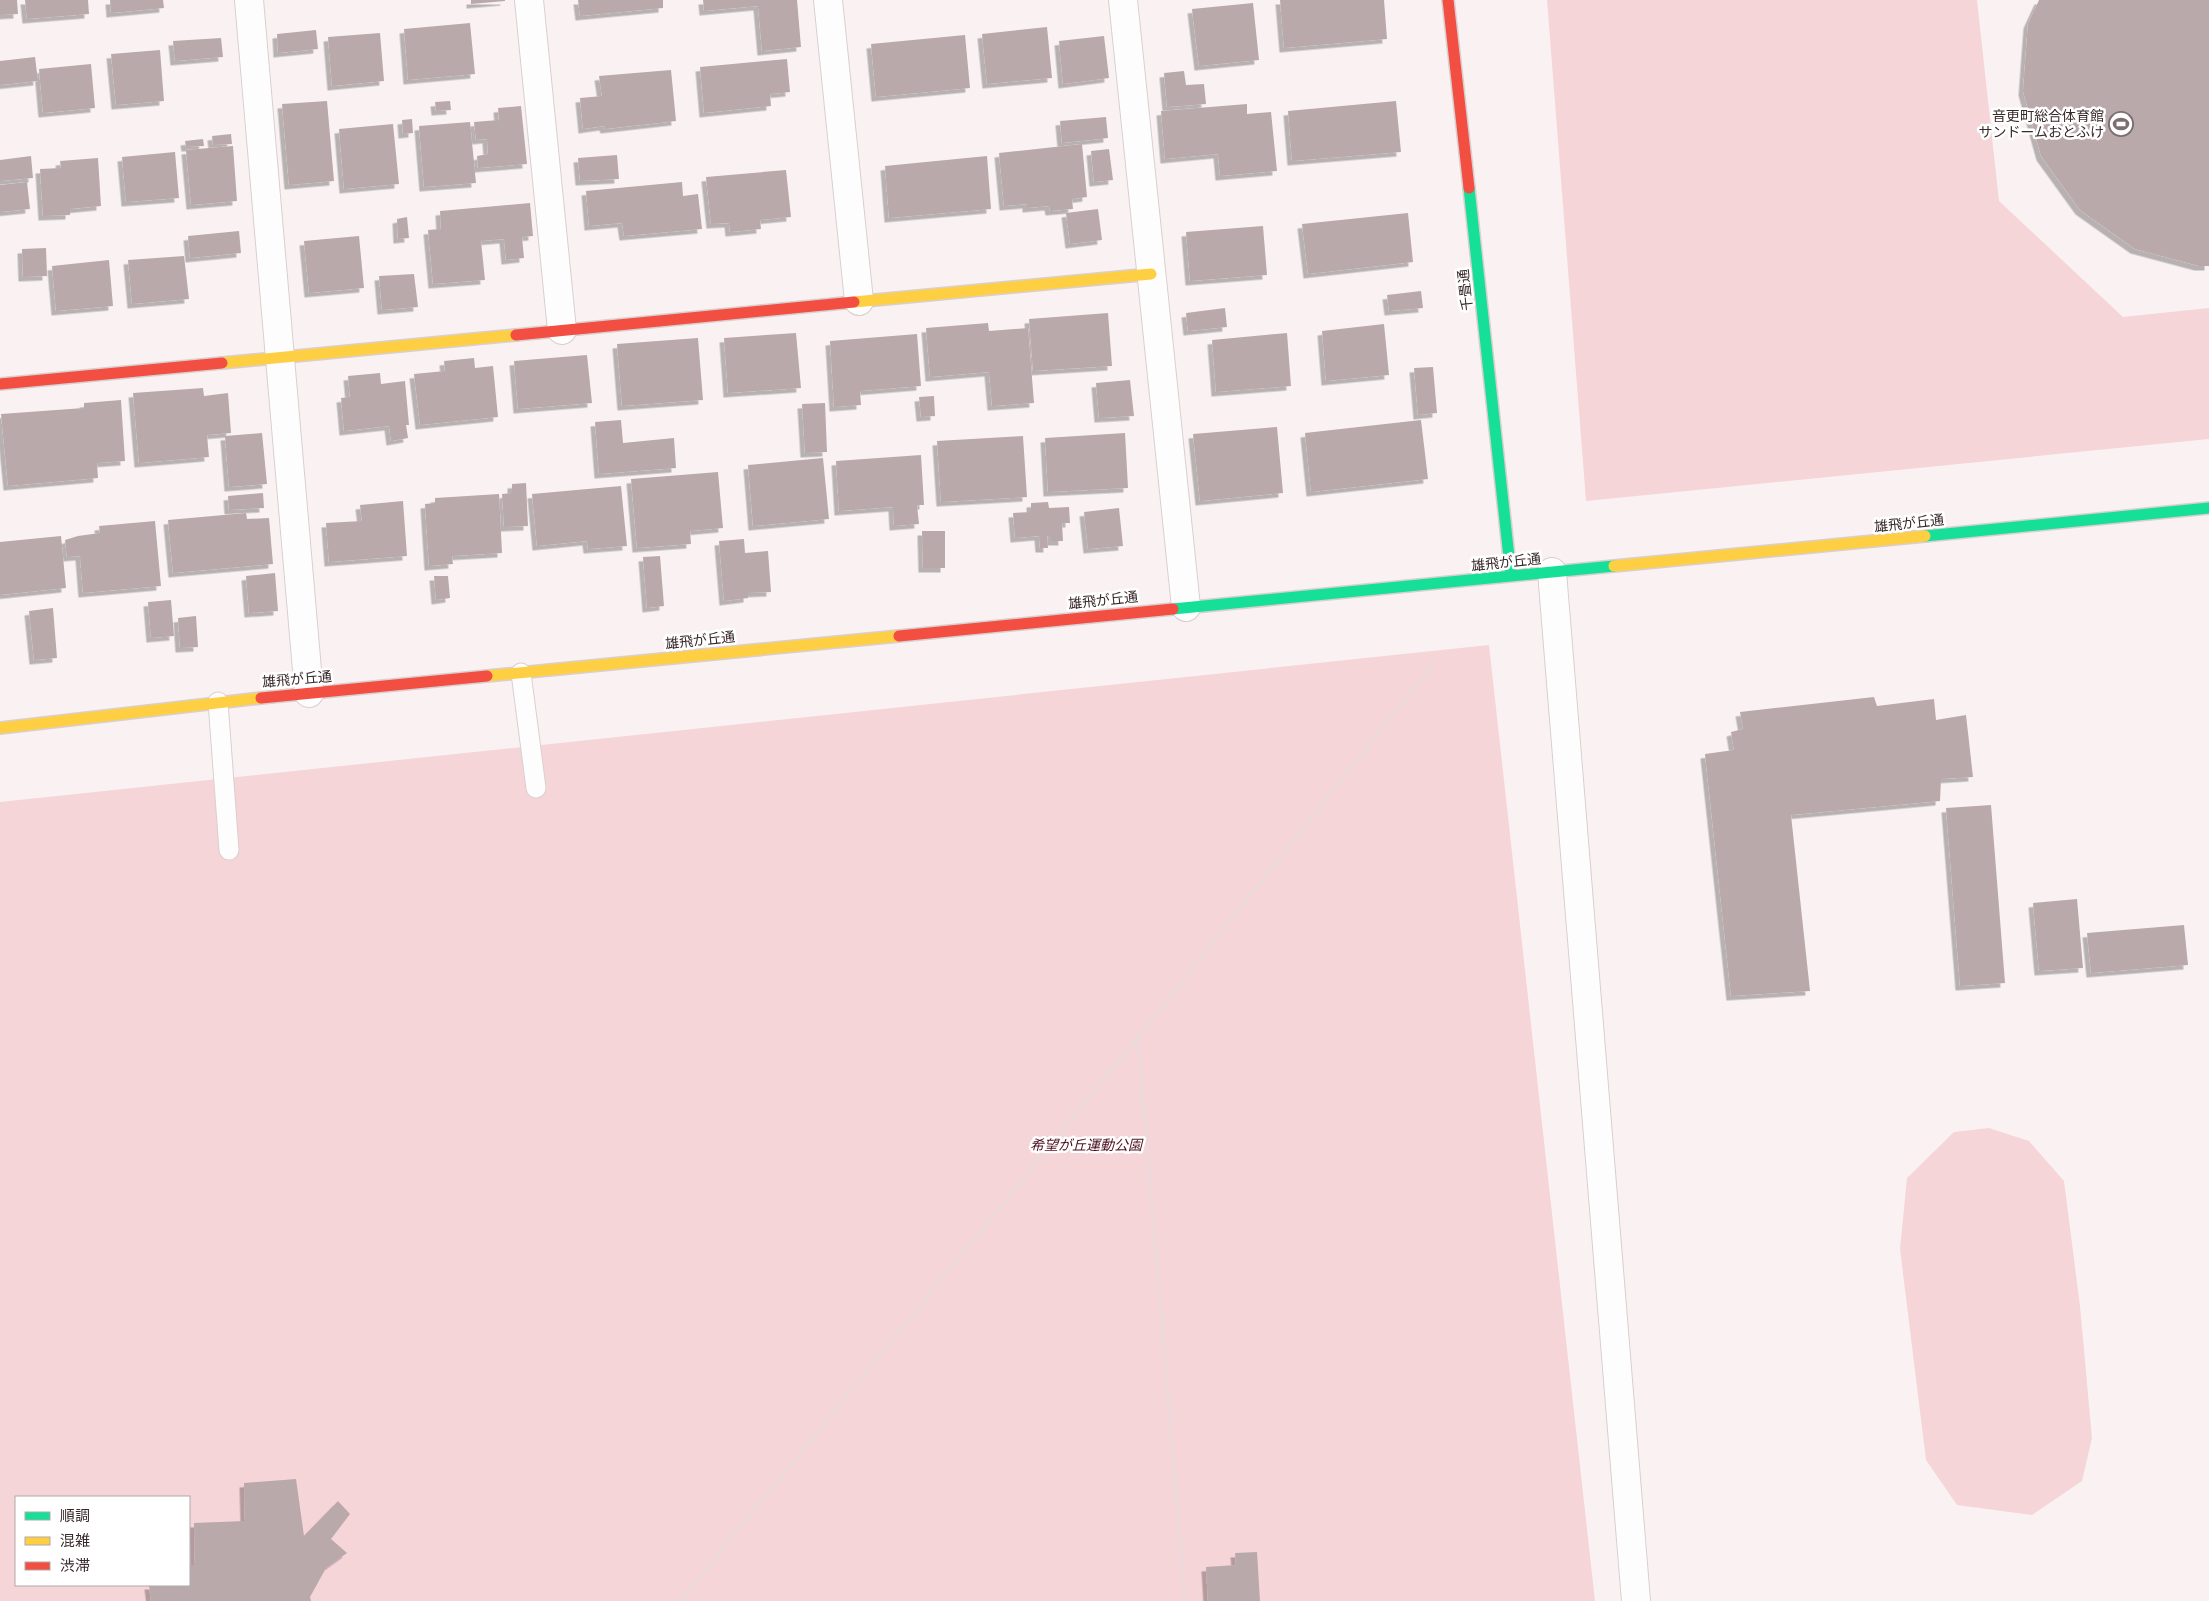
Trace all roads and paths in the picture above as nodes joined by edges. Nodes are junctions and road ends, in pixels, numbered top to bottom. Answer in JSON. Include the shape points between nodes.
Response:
{"nodes":[{"id":1,"x":249,"y":0,"type":"edge"},
{"id":2,"x":529,"y":0,"type":"edge"},
{"id":3,"x":828,"y":0,"type":"edge"},
{"id":4,"x":1123,"y":0,"type":"edge"},
{"id":5,"x":1448,"y":0,"type":"edge"},
{"id":6,"x":1151,"y":274,"type":"junction"},
{"id":7,"x":859,"y":301,"type":"junction"},
{"id":8,"x":562,"y":330,"type":"junction"},
{"id":9,"x":280,"y":357,"type":"junction"},
{"id":10,"x":0,"y":384,"type":"edge"},
{"id":11,"x":2209,"y":508,"type":"edge"},
{"id":12,"x":1552,"y":572,"type":"junction"},
{"id":13,"x":1511,"y":576,"type":"junction"},
{"id":14,"x":1186,"y":607,"type":"junction"},
{"id":15,"x":1433,"y":664,"type":"dead end"},
{"id":16,"x":521,"y":673,"type":"junction"},
{"id":17,"x":309,"y":693,"type":"junction"},
{"id":18,"x":218,"y":702,"type":"junction"},
{"id":19,"x":0,"y":728,"type":"edge"},
{"id":20,"x":536,"y":788,"type":"dead end"},
{"id":21,"x":229,"y":850,"type":"dead end"},
{"id":22,"x":1138,"y":1038,"type":"junction"},
{"id":23,"x":680,"y":1601,"type":"edge"},
{"id":24,"x":1185,"y":1601,"type":"edge"},
{"id":25,"x":1636,"y":1601,"type":"edge"}],
"edges":[{"from":1,"to":9,"type":"street"},
{"from":2,"to":8,"type":"street"},
{"from":3,"to":7,"type":"street"},
{"from":4,"to":6,"type":"street"},
{"from":5,"to":13,"type":"street","name":"千畳通"},
{"from":6,"to":7,"type":"street"},
{"from":6,"to":14,"type":"street"},
{"from":7,"to":8,"type":"street"},
{"from":8,"to":9,"type":"street"},
{"from":9,"to":10,"type":"street"},
{"from":9,"to":17,"type":"street"},
{"from":11,"to":12,"type":"street","name":"雄飛が丘通"},
{"from":12,"to":13,"type":"street","name":"雄飛が丘通"},
{"from":12,"to":25,"type":"street"},
{"from":13,"to":14,"type":"street","name":"雄飛が丘通"},
{"from":14,"to":16,"type":"street","name":"雄飛が丘通"},
{"from":15,"to":22,"type":"path"},
{"from":16,"to":17,"type":"street","name":"雄飛が丘通"},
{"from":16,"to":20,"type":"lane"},
{"from":17,"to":18,"type":"street","name":"雄飛が丘通"},
{"from":18,"to":19,"type":"street","name":"雄飛が丘通"},
{"from":18,"to":21,"type":"lane"},
{"from":22,"to":23,"type":"path"},
{"from":22,"to":24,"type":"path"}]}
